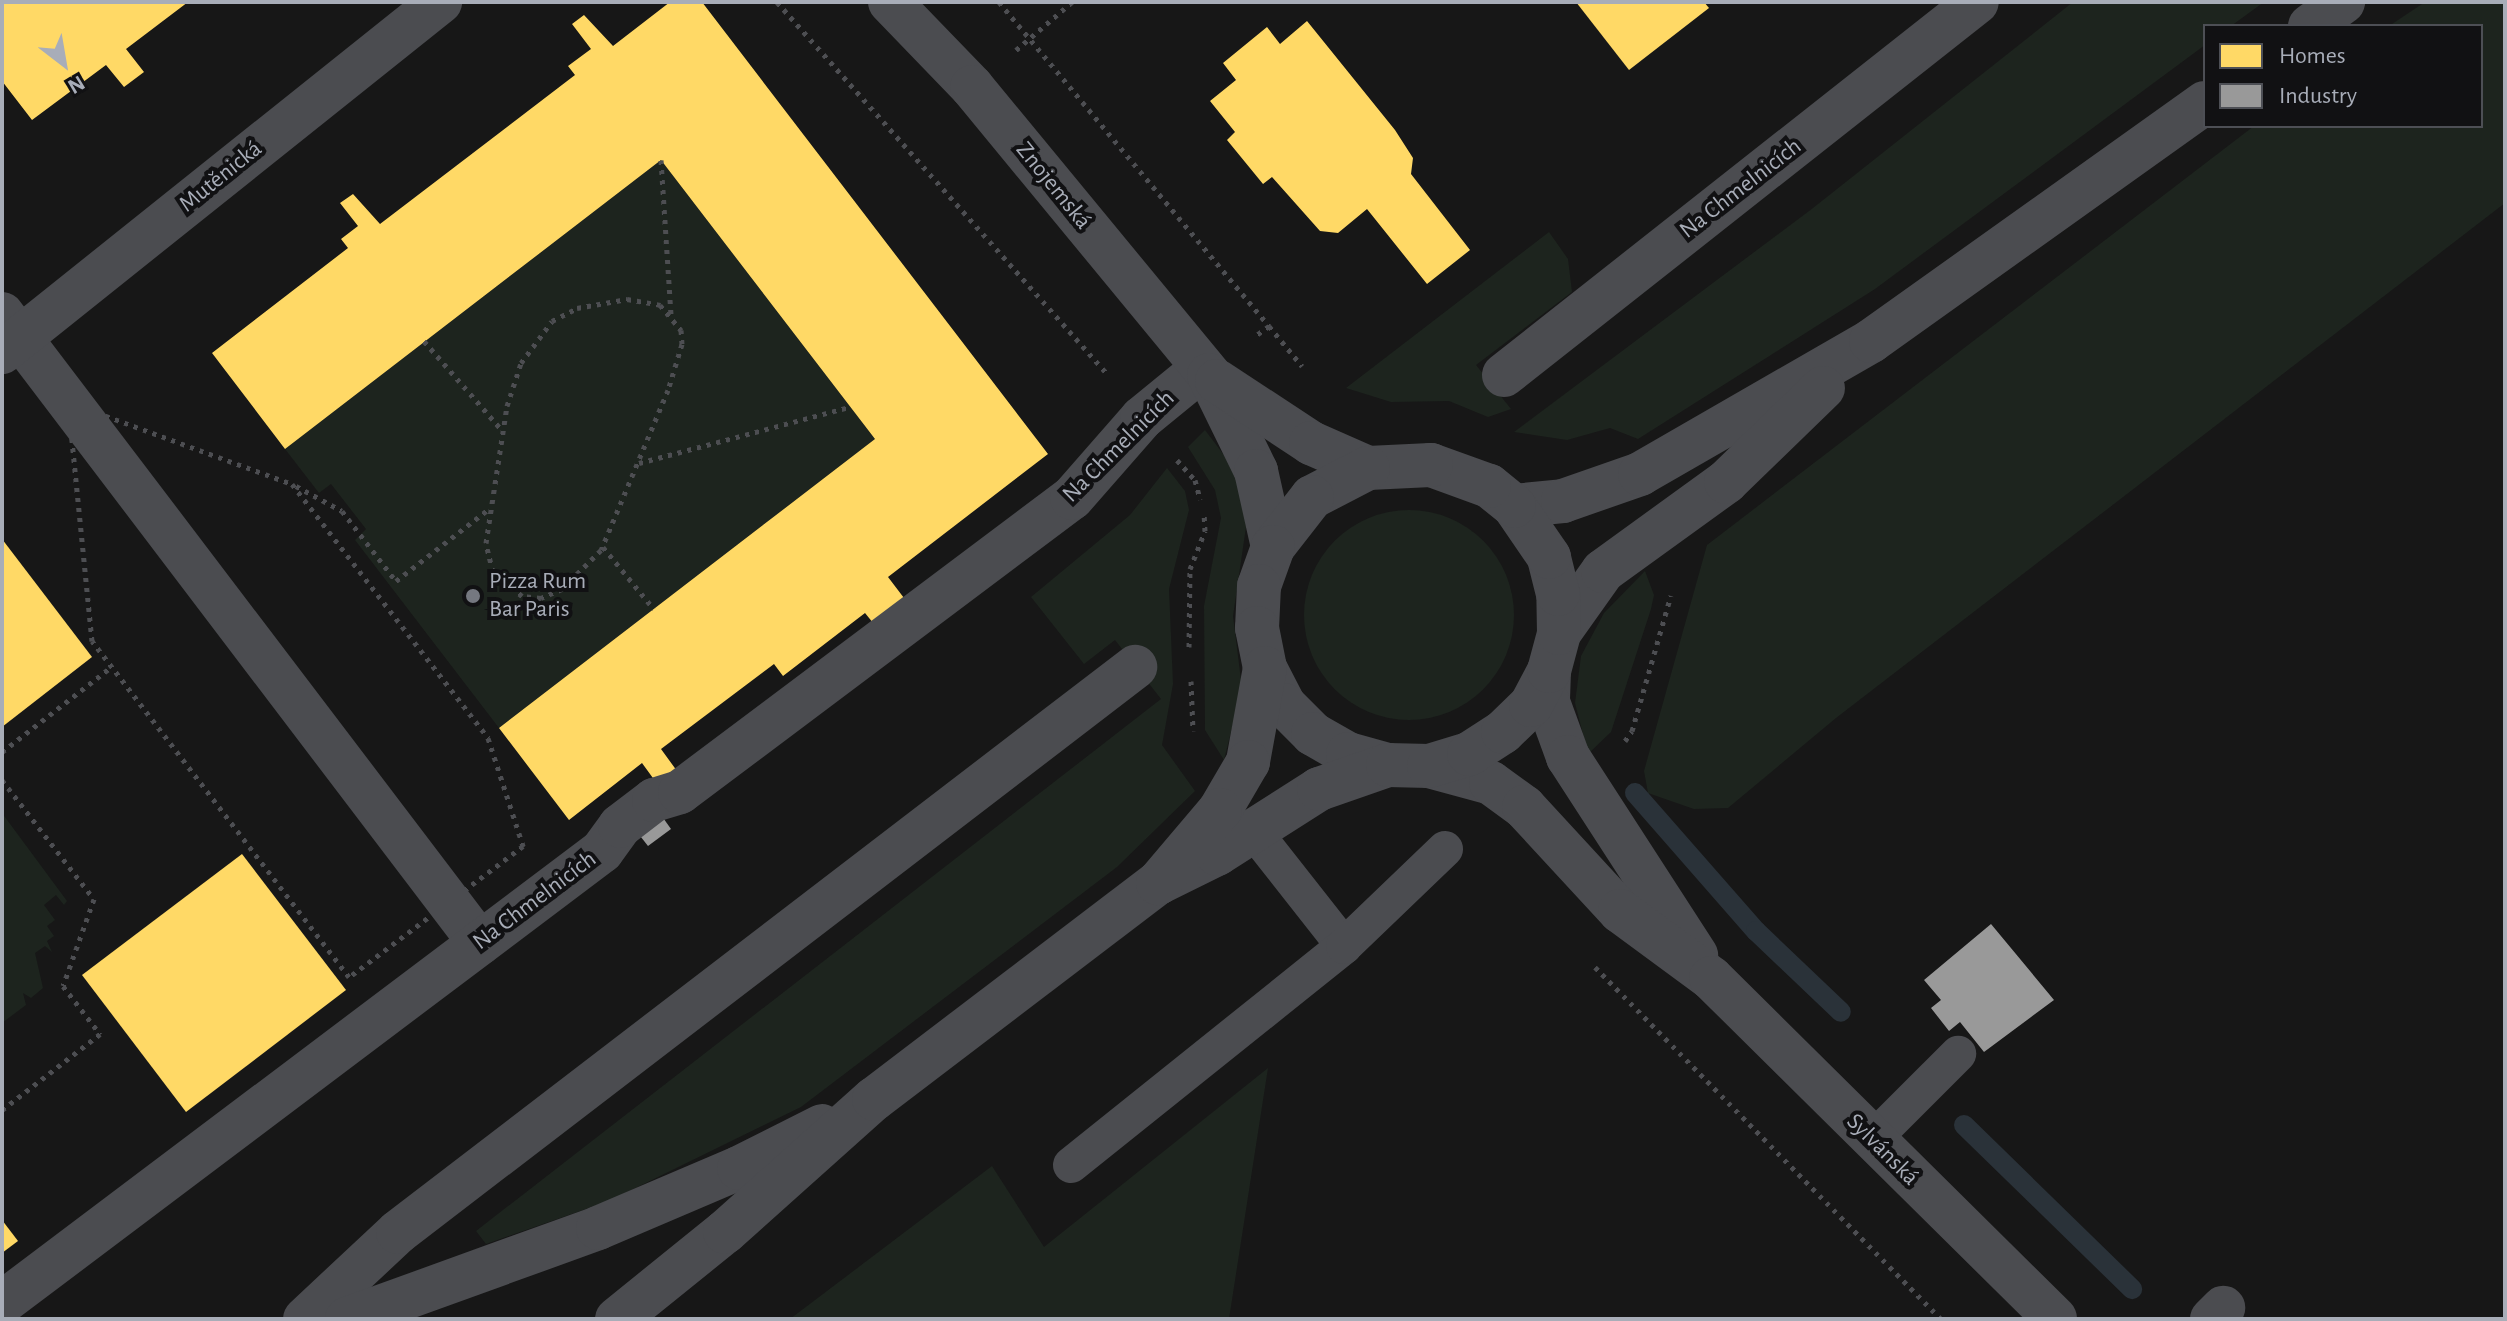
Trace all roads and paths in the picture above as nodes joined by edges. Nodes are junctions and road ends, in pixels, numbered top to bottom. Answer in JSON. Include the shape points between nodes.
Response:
{"nodes":[{"id":1,"x":440,"y":2,"type":"edge"},
{"id":2,"x":777,"y":2,"type":"edge"},
{"id":3,"x":890,"y":2,"type":"edge"},
{"id":4,"x":999,"y":2,"type":"edge"},
{"id":5,"x":1072,"y":2,"type":"edge"},
{"id":6,"x":1977,"y":2,"type":"edge"},
{"id":7,"x":2343,"y":2,"type":"edge"},
{"id":8,"x":2313,"y":24,"type":"edge"},
{"id":9,"x":1031,"y":37,"type":"junction"},
{"id":10,"x":972,"y":87,"type":"junction"},
{"id":11,"x":2203,"y":104,"type":"edge"},
{"id":12,"x":661,"y":160,"type":"dead end"},
{"id":13,"x":671,"y":315,"type":"junction"},
{"id":14,"x":8,"y":335,"type":"edge"},
{"id":15,"x":424,"y":341,"type":"dead end"},
{"id":16,"x":1871,"y":341,"type":"junction"},
{"id":17,"x":1206,"y":372,"type":"junction"},
{"id":18,"x":1504,"y":375,"type":"dead end"},
{"id":19,"x":850,"y":407,"type":"dead end"},
{"id":20,"x":1142,"y":418,"type":"junction"},
{"id":21,"x":502,"y":431,"type":"junction"},
{"id":22,"x":639,"y":463,"type":"junction"},
{"id":23,"x":1368,"y":468,"type":"junction"},
{"id":24,"x":292,"y":484,"type":"dead end"},
{"id":25,"x":1514,"y":506,"type":"junction"},
{"id":26,"x":490,"y":508,"type":"junction"},
{"id":27,"x":603,"y":547,"type":"junction"},
{"id":28,"x":1273,"y":547,"type":"junction"},
{"id":29,"x":654,"y":609,"type":"dead end"},
{"id":30,"x":1554,"y":652,"type":"junction"},
{"id":31,"x":111,"y":667,"type":"dead end"},
{"id":32,"x":1135,"y":667,"type":"dead end"},
{"id":33,"x":1265,"y":668,"type":"junction"},
{"id":34,"x":2,"y":752,"type":"edge"},
{"id":35,"x":1409,"y":766,"type":"junction"},
{"id":36,"x":2,"y":780,"type":"edge"},
{"id":37,"x":1252,"y":829,"type":"junction"},
{"id":38,"x":1445,"y":849,"type":"dead end"},
{"id":39,"x":1158,"y":883,"type":"junction"},
{"id":40,"x":480,"y":943,"type":"junction"},
{"id":41,"x":1344,"y":946,"type":"junction"},
{"id":42,"x":1588,"y":959,"type":"dead end"},
{"id":43,"x":1711,"y":978,"type":"junction"},
{"id":44,"x":1958,"y":1054,"type":"dead end"},
{"id":45,"x":874,"y":1099,"type":"junction"},
{"id":46,"x":2,"y":1110,"type":"edge"},
{"id":47,"x":1872,"y":1140,"type":"junction"},
{"id":48,"x":1071,"y":1165,"type":"dead end"},
{"id":49,"x":2,"y":1303,"type":"edge"},
{"id":50,"x":305,"y":1319,"type":"edge"},
{"id":51,"x":347,"y":1319,"type":"edge"},
{"id":52,"x":617,"y":1319,"type":"edge"},
{"id":53,"x":1941,"y":1319,"type":"edge"},
{"id":54,"x":2055,"y":1319,"type":"edge"}],
"edges":[{"from":1,"to":14,"type":"street","name":"Mutěnická"},
{"from":2,"to":20,"type":"path"},
{"from":3,"to":10,"type":"street","name":"Znojemská"},
{"from":4,"to":9,"type":"path"},
{"from":5,"to":9,"type":"path"},
{"from":6,"to":18,"type":"street","name":"Na Chmelnicích"},
{"from":7,"to":8,"type":"street"},
{"from":9,"to":10,"type":"path"},
{"from":9,"to":17,"type":"path","via":[[1269,326]]},
{"from":10,"to":17,"type":"street","name":"Znojemská"},
{"from":11,"to":16,"type":"street"},
{"from":12,"to":13,"type":"path"},
{"from":13,"to":21,"type":"path","via":[[660,305],[627,299],[577,308],[552,321],[533,340],[521,363]]},
{"from":13,"to":22,"type":"path","via":[[682,344]]},
{"from":14,"to":40,"type":"street"},
{"from":15,"to":21,"type":"path"},
{"from":16,"to":25,"type":"street","via":[[1640,474],[1563,501]]},
{"from":16,"to":30,"type":"street","via":[[1726,482],[1603,571]]},
{"from":17,"to":20,"type":"street","name":"Na Chmelnicích"},
{"from":17,"to":23,"type":"street","name":"Znojemská","via":[[1311,443]]},
{"from":17,"to":28,"type":"street","name":"Znojemská","via":[[1256,471]]},
{"from":19,"to":22,"type":"path"},
{"from":20,"to":40,"type":"street","name":"Na Chmelnicích","via":[[1072,498],[680,792],[654,800],[620,826],[602,851]]},
{"from":21,"to":26,"type":"path"},
{"from":22,"to":27,"type":"path"},
{"from":23,"to":25,"type":"street","via":[[1431,465],[1489,486]]},
{"from":23,"to":28,"type":"street","via":[[1312,497]]},
{"from":24,"to":26,"type":"path","via":[[342,511],[396,581]]},
{"from":25,"to":30,"type":"street","via":[[1549,557],[1558,594]]},
{"from":26,"to":27,"type":"path","via":[[488,562],[522,596],[541,598],[562,589]]},
{"from":27,"to":29,"type":"path"},
{"from":28,"to":33,"type":"street","via":[[1259,586],[1257,628]]},
{"from":30,"to":35,"type":"street","via":[[1531,705],[1503,732],[1469,754]]},
{"from":30,"to":43,"type":"street","name":"Sylvánská","via":[[1548,702],[1568,757]]},
{"from":31,"to":34,"type":"path"},
{"from":32,"to":50,"type":"street","via":[[398,1232]]},
{"from":33,"to":35,"type":"street","via":[[1284,705],[1313,734],[1348,754]]},
{"from":33,"to":39,"type":"street","via":[[1248,762],[1220,810]]},
{"from":35,"to":37,"type":"street","via":[[1319,789]]},
{"from":35,"to":43,"type":"street","name":"Sylvánská","via":[[1491,783],[1524,807],[1620,911]]},
{"from":36,"to":46,"type":"path","via":[[94,899],[63,986],[100,1034]]},
{"from":37,"to":39,"type":"street","via":[[1217,854]]},
{"from":37,"to":41,"type":"lane"},
{"from":38,"to":41,"type":"lane"},
{"from":39,"to":45,"type":"street"},
{"from":40,"to":49,"type":"street","name":"Na Chmelnicích"},
{"from":41,"to":48,"type":"lane"},
{"from":42,"to":53,"type":"path"},
{"from":43,"to":47,"type":"street","name":"Sylvánská"},
{"from":44,"to":47,"type":"lane"},
{"from":45,"to":51,"type":"street","via":[[739,1168],[598,1228]]},
{"from":45,"to":52,"type":"street","via":[[725,1232]]},
{"from":47,"to":54,"type":"street","name":"Sylvánská"}]}
